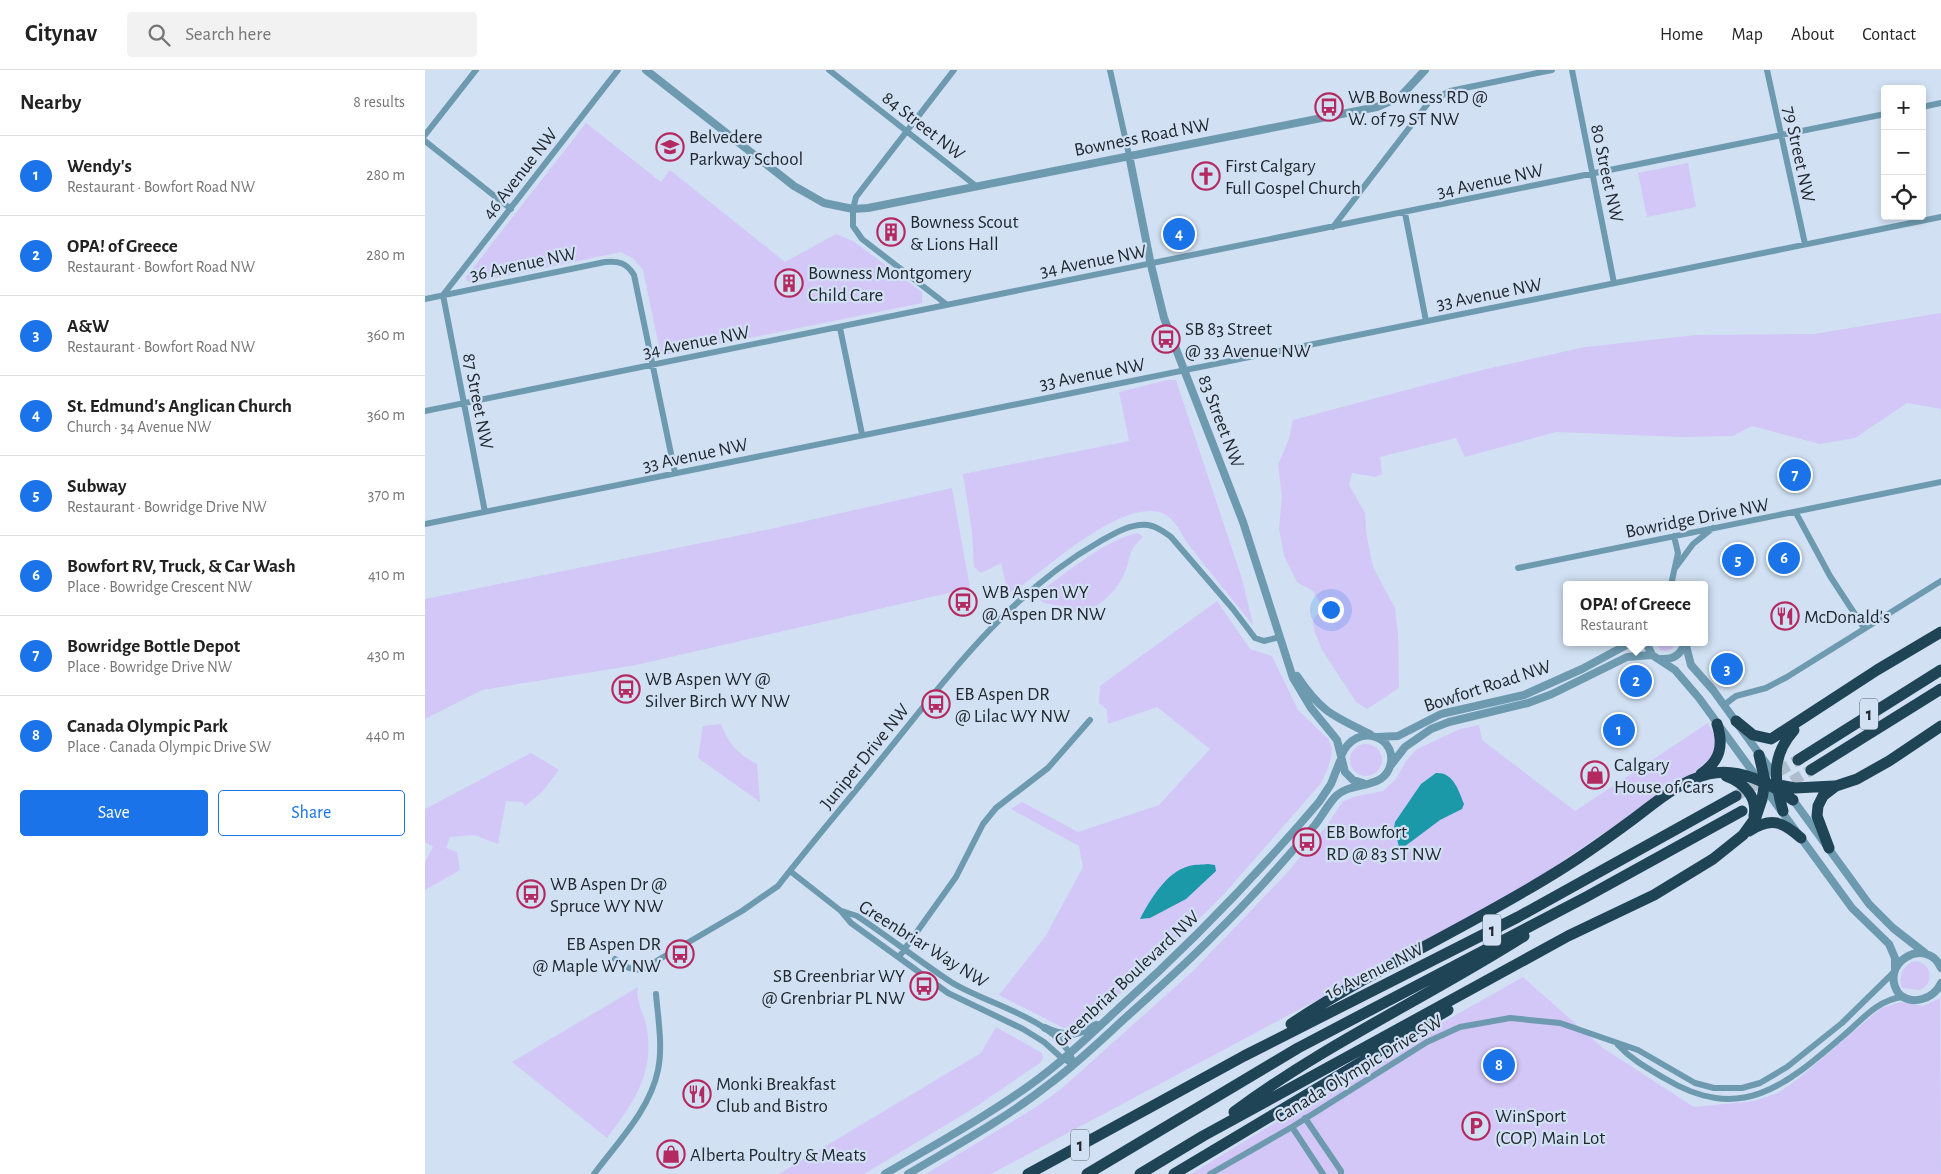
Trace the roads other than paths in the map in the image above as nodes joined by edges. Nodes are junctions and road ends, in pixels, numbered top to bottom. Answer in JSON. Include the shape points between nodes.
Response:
{"nodes":[{"id":1,"x":476,"y":70,"type":"edge"},
{"id":2,"x":618,"y":70,"type":"edge"},
{"id":3,"x":646,"y":70,"type":"edge"},
{"id":4,"x":829,"y":70,"type":"edge"},
{"id":5,"x":954,"y":70,"type":"edge"},
{"id":6,"x":1110,"y":70,"type":"edge"},
{"id":7,"x":1425,"y":70,"type":"edge"},
{"id":8,"x":1552,"y":70,"type":"edge"},
{"id":9,"x":1571,"y":70,"type":"edge"},
{"id":10,"x":1767,"y":70,"type":"edge"},
{"id":11,"x":1941,"y":103,"type":"edge"},
{"id":12,"x":1926,"y":105,"type":"edge"},
{"id":13,"x":1881,"y":115,"type":"edge"},
{"id":14,"x":907,"y":131,"type":"junction"},
{"id":15,"x":425,"y":135,"type":"edge"},
{"id":16,"x":1780,"y":135,"type":"junction"},
{"id":17,"x":425,"y":141,"type":"edge"},
{"id":18,"x":1129,"y":155,"type":"junction"},
{"id":19,"x":1593,"y":174,"type":"junction"},
{"id":20,"x":976,"y":186,"type":"junction"},
{"id":21,"x":511,"y":209,"type":"junction"},
{"id":22,"x":853,"y":209,"type":"junction"},
{"id":23,"x":1405,"y":213,"type":"junction"},
{"id":24,"x":1941,"y":217,"type":"edge"},
{"id":25,"x":1333,"y":227,"type":"junction"},
{"id":26,"x":1805,"y":244,"type":"junction"},
{"id":27,"x":1151,"y":265,"type":"junction"},
{"id":28,"x":1614,"y":283,"type":"junction"},
{"id":29,"x":443,"y":295,"type":"junction"},
{"id":30,"x":425,"y":299,"type":"edge"},
{"id":31,"x":946,"y":304,"type":"junction"},
{"id":32,"x":1427,"y":321,"type":"junction"},
{"id":33,"x":840,"y":328,"type":"junction"},
{"id":34,"x":652,"y":365,"type":"junction"},
{"id":35,"x":1185,"y":370,"type":"junction"},
{"id":36,"x":465,"y":403,"type":"junction"},
{"id":37,"x":425,"y":411,"type":"edge"},
{"id":38,"x":862,"y":434,"type":"junction"},
{"id":39,"x":675,"y":473,"type":"junction"},
{"id":40,"x":1941,"y":482,"type":"edge"},
{"id":41,"x":485,"y":512,"type":"junction"},
{"id":42,"x":1796,"y":513,"type":"junction"},
{"id":43,"x":425,"y":524,"type":"edge"},
{"id":44,"x":1714,"y":528,"type":"junction"},
{"id":45,"x":1674,"y":536,"type":"junction"},
{"id":46,"x":1676,"y":567,"type":"junction"},
{"id":47,"x":1518,"y":568,"type":"dead end"},
{"id":48,"x":1672,"y":581,"type":"edge"},
{"id":49,"x":1941,"y":581,"type":"edge"},
{"id":50,"x":1864,"y":628,"type":"junction"},
{"id":51,"x":1941,"y":632,"type":"edge"},
{"id":52,"x":1280,"y":637,"type":"junction"},
{"id":53,"x":1625,"y":646,"type":"edge"},
{"id":54,"x":1648,"y":646,"type":"edge"},
{"id":55,"x":1683,"y":646,"type":"edge"},
{"id":56,"x":1686,"y":646,"type":"edge"},
{"id":57,"x":1655,"y":657,"type":"junction"},
{"id":58,"x":1289,"y":664,"type":"junction"},
{"id":59,"x":1941,"y":670,"type":"edge"},
{"id":60,"x":1941,"y":689,"type":"edge"},
{"id":61,"x":1724,"y":705,"type":"junction"},
{"id":62,"x":1812,"y":713,"type":"junction"},
{"id":63,"x":1090,"y":720,"type":"dead end"},
{"id":64,"x":1736,"y":721,"type":"junction"},
{"id":65,"x":1717,"y":724,"type":"junction"},
{"id":66,"x":1941,"y":726,"type":"edge"},
{"id":67,"x":1374,"y":736,"type":"junction"},
{"id":68,"x":1759,"y":755,"type":"joint"},
{"id":69,"x":1341,"y":756,"type":"junction"},
{"id":70,"x":1798,"y":760,"type":"tunnel mouth"},
{"id":71,"x":1389,"y":769,"type":"junction"},
{"id":72,"x":1811,"y":770,"type":"tunnel mouth"},
{"id":73,"x":1717,"y":773,"type":"junction"},
{"id":74,"x":1696,"y":778,"type":"junction"},
{"id":75,"x":1769,"y":782,"type":"junction"},
{"id":76,"x":1366,"y":784,"type":"junction"},
{"id":77,"x":1841,"y":784,"type":"junction"},
{"id":78,"x":1735,"y":796,"type":"tunnel mouth"},
{"id":79,"x":1793,"y":800,"type":"joint"},
{"id":80,"x":1742,"y":811,"type":"dead end"},
{"id":81,"x":1783,"y":811,"type":"joint"},
{"id":82,"x":1753,"y":823,"type":"junction"},
{"id":83,"x":1743,"y":835,"type":"junction"},
{"id":84,"x":1801,"y":838,"type":"junction"},
{"id":85,"x":1829,"y":848,"type":"junction"},
{"id":86,"x":790,"y":871,"type":"junction"},
{"id":87,"x":1587,"y":897,"type":"junction"},
{"id":88,"x":841,"y":911,"type":"junction"},
{"id":89,"x":1568,"y":936,"type":"junction"},
{"id":90,"x":905,"y":949,"type":"junction"},
{"id":91,"x":1941,"y":952,"type":"edge"},
{"id":92,"x":1927,"y":954,"type":"junction"},
{"id":93,"x":899,"y":957,"type":"junction"},
{"id":94,"x":615,"y":958,"type":"dead end"},
{"id":95,"x":1941,"y":968,"type":"edge"},
{"id":96,"x":1894,"y":971,"type":"junction"},
{"id":97,"x":1940,"y":985,"type":"edge"},
{"id":98,"x":656,"y":994,"type":"dead end"},
{"id":99,"x":1902,"y":997,"type":"junction"},
{"id":100,"x":1107,"y":1019,"type":"junction"},
{"id":101,"x":1045,"y":1028,"type":"junction"},
{"id":102,"x":1617,"y":1044,"type":"junction"},
{"id":103,"x":1071,"y":1052,"type":"junction"},
{"id":104,"x":1244,"y":1056,"type":"junction"},
{"id":105,"x":1063,"y":1059,"type":"junction"},
{"id":106,"x":1074,"y":1064,"type":"junction"},
{"id":107,"x":1305,"y":1118,"type":"junction"},
{"id":108,"x":1292,"y":1127,"type":"junction"},
{"id":109,"x":1203,"y":1136,"type":"junction"},
{"id":110,"x":594,"y":1174,"type":"edge"},
{"id":111,"x":885,"y":1174,"type":"edge"},
{"id":112,"x":908,"y":1174,"type":"edge"},
{"id":113,"x":1028,"y":1174,"type":"edge"},
{"id":114,"x":1087,"y":1174,"type":"edge"},
{"id":115,"x":1140,"y":1174,"type":"edge"},
{"id":116,"x":1174,"y":1174,"type":"edge"},
{"id":117,"x":1210,"y":1174,"type":"edge"},
{"id":118,"x":1323,"y":1174,"type":"edge"},
{"id":119,"x":1341,"y":1174,"type":"edge"}],
"edges":[{"from":1,"to":15,"type":"street"},
{"from":2,"to":21,"type":"street","name":"46 Avenue NW"},
{"from":3,"to":22,"type":"street","name":"Bowness Road NW","via":[[794,186],[824,203]]},
{"from":4,"to":14,"type":"street","name":"84 Street NW"},
{"from":5,"to":14,"type":"street"},
{"from":6,"to":18,"type":"street","name":"83 Street NW"},
{"from":7,"to":18,"type":"street","name":"Bowness Road NW","via":[[1407,92],[1383,105]]},
{"from":8,"to":25,"type":"street","via":[[1440,95],[1423,108]]},
{"from":9,"to":19,"type":"street","name":"80 Street NW"},
{"from":10,"to":16,"type":"street","name":"79 Street NW"},
{"from":11,"to":12,"type":"street"},
{"from":13,"to":16,"type":"street","name":"34 Avenue NW"},
{"from":14,"to":20,"type":"street","name":"84 Street NW"},
{"from":14,"to":22,"type":"street","via":[[855,197]]},
{"from":16,"to":19,"type":"street","name":"34 Avenue NW"},
{"from":16,"to":26,"type":"street","name":"79 Street NW"},
{"from":17,"to":21,"type":"street"},
{"from":18,"to":20,"type":"street","name":"Bowness Road NW"},
{"from":18,"to":27,"type":"street","name":"83 Street NW"},
{"from":19,"to":23,"type":"street","name":"34 Avenue NW"},
{"from":19,"to":28,"type":"street","name":"80 Street NW"},
{"from":20,"to":22,"type":"street","name":"Bowness Road NW"},
{"from":21,"to":29,"type":"street","name":"46 Avenue NW"},
{"from":22,"to":31,"type":"street","via":[[853,226],[862,239]]},
{"from":23,"to":25,"type":"street","name":"34 Avenue NW"},
{"from":23,"to":32,"type":"street"},
{"from":24,"to":26,"type":"street","name":"33 Avenue NW"},
{"from":25,"to":27,"type":"street","name":"34 Avenue NW"},
{"from":26,"to":28,"type":"street","name":"33 Avenue NW"},
{"from":27,"to":31,"type":"street","name":"34 Avenue NW"},
{"from":27,"to":35,"type":"street","name":"83 Street NW","via":[[1164,318]]},
{"from":28,"to":32,"type":"street","name":"33 Avenue NW"},
{"from":29,"to":30,"type":"street","name":"36 Avenue NW"},
{"from":29,"to":34,"type":"street","name":"36 Avenue NW","via":[[618,261],[627,265],[634,274]]},
{"from":29,"to":36,"type":"street","name":"87 Street NW"},
{"from":31,"to":33,"type":"street","name":"34 Avenue NW"},
{"from":32,"to":35,"type":"street","name":"33 Avenue NW"},
{"from":33,"to":34,"type":"street","name":"34 Avenue NW"},
{"from":33,"to":38,"type":"street"},
{"from":34,"to":36,"type":"street","name":"34 Avenue NW"},
{"from":34,"to":39,"type":"street"},
{"from":35,"to":38,"type":"street","name":"33 Avenue NW"},
{"from":35,"to":52,"type":"street","name":"83 Street NW","via":[[1243,522]]},
{"from":36,"to":37,"type":"street","name":"34 Avenue NW"},
{"from":36,"to":41,"type":"street","name":"87 Street NW"},
{"from":38,"to":39,"type":"street","name":"33 Avenue NW"},
{"from":39,"to":41,"type":"street","name":"33 Avenue NW"},
{"from":40,"to":42,"type":"street","name":"Bowridge Drive NW"},
{"from":41,"to":43,"type":"street","name":"33 Avenue NW"},
{"from":42,"to":44,"type":"street","name":"Bowridge Drive NW"},
{"from":42,"to":50,"type":"street","via":[[1830,576]]},
{"from":44,"to":45,"type":"street","name":"Bowridge Drive NW"},
{"from":44,"to":46,"type":"street","via":[[1693,544]]},
{"from":45,"to":46,"type":"street","via":[[1678,553]]},
{"from":45,"to":47,"type":"street","name":"Bowridge Drive NW"},
{"from":46,"to":48,"type":"street"},
{"from":49,"to":50,"type":"street"},
{"from":50,"to":61,"type":"street","via":[[1787,677],[1766,688],[1736,696]]},
{"from":51,"to":62,"type":"highway"},
{"from":52,"to":58,"type":"street","name":"83 Street NW"},
{"from":52,"to":86,"type":"street","name":"Juniper Drive NW","via":[[1264,641],[1255,638],[1233,608],[1171,537],[1159,528],[1138,525],[1110,536],[1086,549],[1028,592],[972,648]]},
{"from":53,"to":67,"type":"street","name":"Bowfort Road NW","via":[[1524,695],[1441,714],[1398,736]]},
{"from":54,"to":57,"type":"street"},
{"from":55,"to":57,"type":"street","name":"Bowfort Road NW","via":[[1677,656],[1668,660]]},
{"from":56,"to":61,"type":"street","via":[[1691,665]]},
{"from":57,"to":65,"type":"street","via":[[1675,670]]},
{"from":57,"to":71,"type":"street","name":"Bowfort Road NW","via":[[1627,657],[1528,703],[1431,729],[1405,747]]},
{"from":58,"to":67,"type":"street","name":"83 Street NW","via":[[1311,697],[1329,714]]},
{"from":58,"to":69,"type":"street","name":"83 Street NW","via":[[1302,696],[1332,732]]},
{"from":59,"to":70,"type":"highway","number":"1"},
{"from":60,"to":72,"type":"highway","number":"1"},
{"from":61,"to":64,"type":"street"},
{"from":62,"to":64,"type":"highway","via":[[1771,740],[1753,735]]},
{"from":62,"to":75,"type":"highway","via":[[1787,738]]},
{"from":63,"to":90,"type":"street","via":[[1048,768],[996,808],[978,832],[956,877]]},
{"from":64,"to":68,"type":"street"},
{"from":65,"to":74,"type":"highway","via":[[1721,740],[1719,755]]},
{"from":65,"to":75,"type":"street"},
{"from":66,"to":77,"type":"highway","via":[[1869,773]]},
{"from":67,"to":69,"type":"street","via":[[1362,735],[1352,739]]},
{"from":67,"to":71,"type":"street","via":[[1388,748]]},
{"from":68,"to":75,"type":"highway"},
{"from":69,"to":76,"type":"street","via":[[1349,777]]},
{"from":69,"to":100,"type":"street","name":"Greenbriar Boulevard NW","via":[[1335,778],[1325,794],[1273,854],[1205,928]]},
{"from":71,"to":76,"type":"street","via":[[1379,780]]},
{"from":73,"to":74,"type":"highway"},
{"from":73,"to":75,"type":"highway","via":[[1732,773]]},
{"from":73,"to":82,"type":"highway","via":[[1738,782],[1748,791],[1755,808]]},
{"from":74,"to":104,"type":"highway","via":[[1666,794],[1541,882],[1471,923],[1337,993]]},
{"from":75,"to":77,"type":"highway","via":[[1819,788]]},
{"from":75,"to":79,"type":"highway"},
{"from":75,"to":81,"type":"highway"},
{"from":75,"to":82,"type":"highway"},
{"from":76,"to":106,"type":"street","name":"Greenbriar Boulevard NW","via":[[1349,787],[1335,797],[1313,827],[1214,936]]},
{"from":77,"to":85,"type":"highway","via":[[1823,796],[1817,811],[1819,827]]},
{"from":78,"to":104,"type":"highway","name":"16 Avenue NW","number":"1","via":[[1518,917]]},
{"from":79,"to":85,"type":"street"},
{"from":80,"to":87,"type":"highway","name":"16 Avenue NW","number":"1"},
{"from":81,"to":84,"type":"street"},
{"from":82,"to":83,"type":"highway"},
{"from":83,"to":84,"type":"highway","via":[[1762,823],[1771,822],[1783,825]]},
{"from":83,"to":89,"type":"highway","via":[[1713,859],[1674,883]]},
{"from":84,"to":96,"type":"street","via":[[1852,908],[1889,944],[1895,958]]},
{"from":85,"to":92,"type":"street","via":[[1869,904],[1893,928]]},
{"from":86,"to":88,"type":"street","name":"Greenbriar Way NW"},
{"from":86,"to":94,"type":"street","name":"Juniper Drive NW","via":[[778,886],[742,911],[641,970],[629,968]]},
{"from":87,"to":109,"type":"highway","via":[[1483,962],[1333,1046],[1265,1089]]},
{"from":87,"to":114,"type":"highway","name":"16 Avenue NW","number":"1","via":[[1298,1048]]},
{"from":88,"to":90,"type":"street","name":"Greenbriar Way NW","via":[[857,916]]},
{"from":88,"to":93,"type":"street","name":"Greenbriar Way NW","via":[[851,923]]},
{"from":89,"to":109,"type":"highway"},
{"from":89,"to":116,"type":"highway"},
{"from":90,"to":93,"type":"street"},
{"from":90,"to":101,"type":"street","name":"Greenbriar Way NW","via":[[957,985]]},
{"from":91,"to":92,"type":"street"},
{"from":92,"to":95,"type":"street"},
{"from":92,"to":96,"type":"street","via":[[1908,956]]},
{"from":93,"to":105,"type":"street","name":"Greenbriar Way NW","via":[[948,993],[1034,1035]]},
{"from":96,"to":99,"type":"street","via":[[1895,987]]},
{"from":96,"to":102,"type":"street","name":"Canada Olympic Drive SW","via":[[1842,1023],[1777,1074],[1751,1086],[1723,1089],[1704,1086],[1686,1080],[1638,1050]]},
{"from":97,"to":99,"type":"street","via":[[1932,995],[1923,999]]},
{"from":98,"to":110,"type":"street","via":[[658,1070],[641,1111]]},
{"from":99,"to":102,"type":"street","name":"Canada Olympic Drive SW","via":[[1876,1006],[1784,1082],[1739,1099],[1717,1099],[1696,1094],[1631,1059]]},
{"from":100,"to":101,"type":"street","via":[[1070,1036]]},
{"from":100,"to":103,"type":"street","name":"Greenbriar Boulevard NW"},
{"from":101,"to":103,"type":"street","name":"Greenbriar Way NW"},
{"from":102,"to":107,"type":"street","name":"Canada Olympic Drive SW","via":[[1573,1026],[1548,1021],[1510,1018],[1473,1024],[1427,1042]]},
{"from":103,"to":105,"type":"street","name":"Greenbriar Boulevard NW"},
{"from":103,"to":106,"type":"street"},
{"from":104,"to":113,"type":"highway","name":"16 Avenue NW","number":"1"},
{"from":105,"to":106,"type":"street","name":"Greenbriar Way NW"},
{"from":105,"to":111,"type":"street","name":"Greenbriar Boulevard NW","via":[[994,1109]]},
{"from":106,"to":112,"type":"street","name":"Greenbriar Boulevard NW","via":[[1011,1112]]},
{"from":107,"to":108,"type":"street","name":"Canada Olympic Drive SW"},
{"from":107,"to":119,"type":"street"},
{"from":108,"to":117,"type":"street","name":"Canada Olympic Drive SW"},
{"from":108,"to":118,"type":"street"},
{"from":109,"to":115,"type":"highway"}]}
